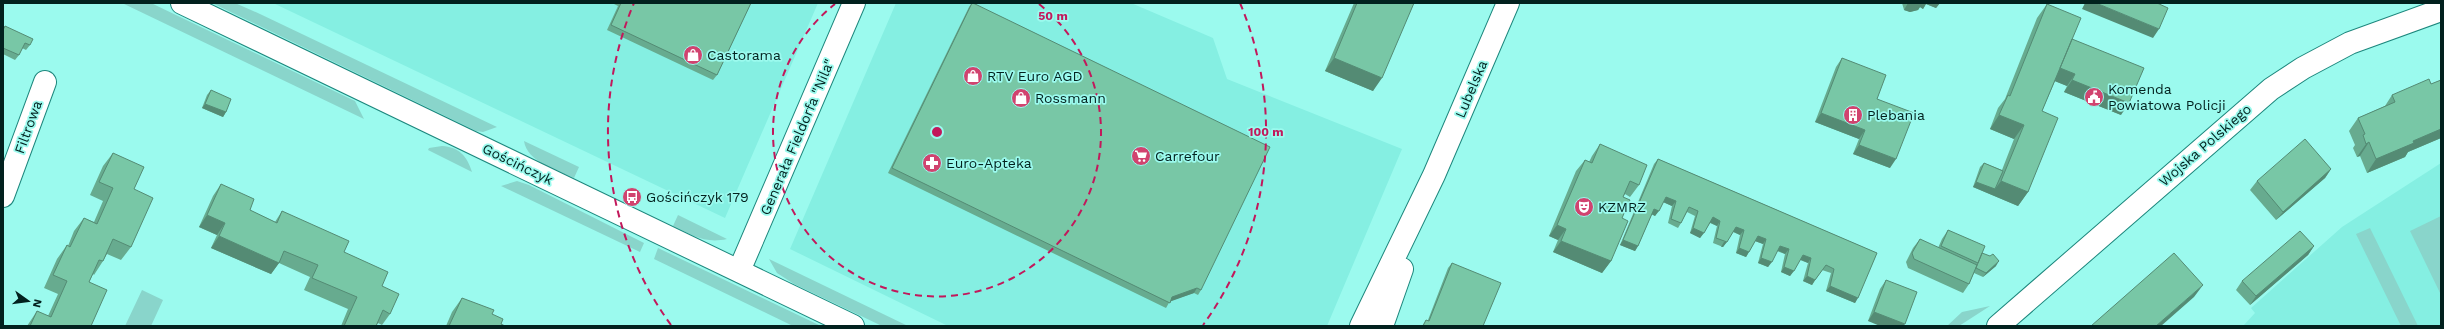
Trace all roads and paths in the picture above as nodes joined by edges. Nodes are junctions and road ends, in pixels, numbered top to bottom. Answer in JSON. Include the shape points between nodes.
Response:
{"nodes":[{"id":1,"x":182,"y":3,"type":"edge"},
{"id":2,"x":854,"y":3,"type":"edge"},
{"id":3,"x":1508,"y":3,"type":"edge"},
{"id":4,"x":2441,"y":10,"type":"edge"},
{"id":5,"x":45,"y":82,"type":"dead end"},
{"id":6,"x":1434,"y":175,"type":"junction"},
{"id":7,"x":3,"y":196,"type":"edge"},
{"id":8,"x":739,"y":271,"type":"junction"},
{"id":9,"x":853,"y":326,"type":"edge"},
{"id":10,"x":1361,"y":326,"type":"edge"},
{"id":11,"x":1382,"y":326,"type":"edge"},
{"id":12,"x":1998,"y":326,"type":"edge"}],
"edges":[{"from":1,"to":8,"type":"street","name":"Gościńczyk"},
{"from":2,"to":8,"type":"street","name":"Generała Fieldorfa \"Nila\""},
{"from":3,"to":6,"type":"street","name":"Lubelska"},
{"from":4,"to":12,"type":"street","name":"Wojska Polskiego","via":[[2350,43],[2303,68],[2271,89]]},
{"from":5,"to":7,"type":"street","name":"Filtrowa"},
{"from":6,"to":10,"type":"street","name":"Lubelska"},
{"from":6,"to":11,"type":"street","name":"Lubelska"},
{"from":8,"to":9,"type":"street","name":"Gościńczyk"}]}
